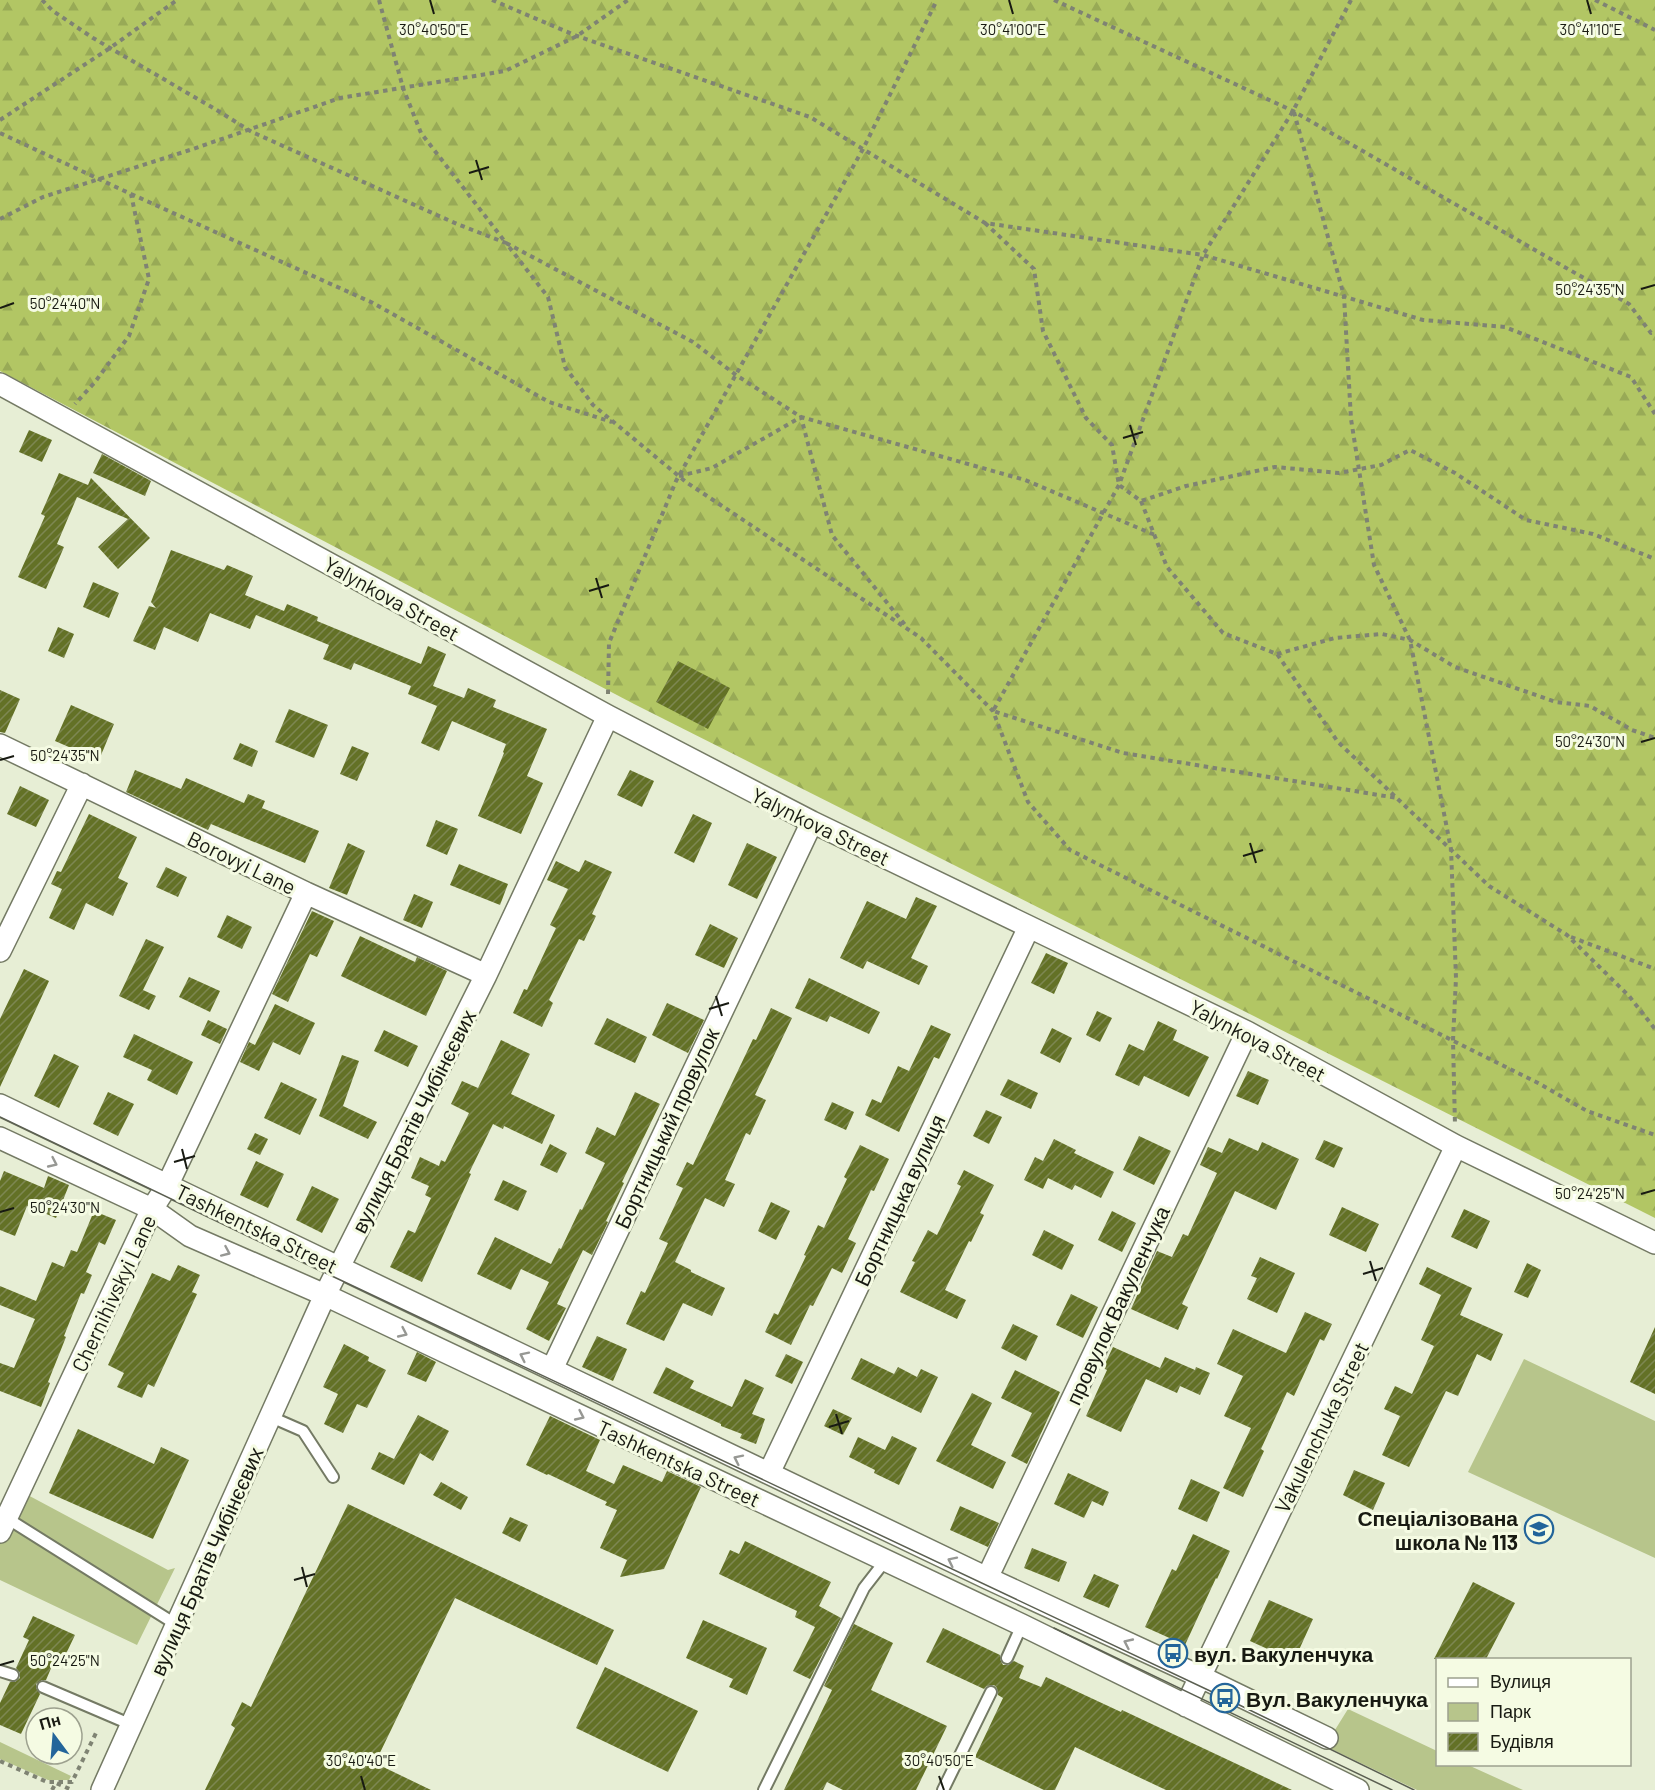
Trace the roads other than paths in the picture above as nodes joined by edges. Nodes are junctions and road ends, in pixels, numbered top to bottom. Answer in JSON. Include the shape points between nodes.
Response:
{"nodes":[{"id":1,"x":0,"y":384,"type":"edge"},
{"id":2,"x":608,"y":716,"type":"junction"},
{"id":3,"x":0,"y":745,"type":"edge"},
{"id":4,"x":82,"y":784,"type":"junction"},
{"id":5,"x":812,"y":822,"type":"junction"},
{"id":6,"x":306,"y":893,"type":"junction"},
{"id":7,"x":1029,"y":927,"type":"junction"},
{"id":8,"x":0,"y":951,"type":"edge"},
{"id":9,"x":486,"y":975,"type":"junction"},
{"id":10,"x":1247,"y":1032,"type":"junction"},
{"id":11,"x":0,"y":1105,"type":"edge"},
{"id":12,"x":0,"y":1138,"type":"edge"},
{"id":13,"x":1456,"y":1146,"type":"junction"},
{"id":14,"x":168,"y":1184,"type":"junction"},
{"id":15,"x":152,"y":1209,"type":"junction"},
{"id":16,"x":1655,"y":1243,"type":"edge"},
{"id":17,"x":339,"y":1268,"type":"junction"},
{"id":18,"x":325,"y":1295,"type":"junction"},
{"id":19,"x":552,"y":1370,"type":"junction"},
{"id":20,"x":271,"y":1417,"type":"junction"},
{"id":21,"x":769,"y":1473,"type":"junction"},
{"id":22,"x":333,"y":1478,"type":"dead end"},
{"id":23,"x":2,"y":1522,"type":"edge"},
{"id":24,"x":885,"y":1561,"type":"junction"},
{"id":25,"x":987,"y":1578,"type":"junction"},
{"id":26,"x":177,"y":1625,"type":"junction"},
{"id":27,"x":1022,"y":1625,"type":"junction"},
{"id":28,"x":1007,"y":1658,"type":"dead end"},
{"id":29,"x":0,"y":1671,"type":"edge"},
{"id":30,"x":13,"y":1675,"type":"dead end"},
{"id":31,"x":1201,"y":1677,"type":"junction"},
{"id":32,"x":43,"y":1687,"type":"dead end"},
{"id":33,"x":991,"y":1692,"type":"dead end"},
{"id":34,"x":1185,"y":1706,"type":"junction"},
{"id":35,"x":132,"y":1725,"type":"junction"},
{"id":36,"x":1327,"y":1738,"type":"dead end"},
{"id":37,"x":102,"y":1790,"type":"edge"},
{"id":38,"x":764,"y":1790,"type":"edge"},
{"id":39,"x":944,"y":1790,"type":"edge"},
{"id":40,"x":1358,"y":1790,"type":"edge"}],
"edges":[{"from":1,"to":2,"type":"street","name":"Yalynkova Street"},
{"from":2,"to":5,"type":"street","name":"Yalynkova Street"},
{"from":2,"to":9,"type":"street","name":"вулиця Братів Чибінєєвих"},
{"from":3,"to":4,"type":"street","name":"Borovyi Lane"},
{"from":4,"to":6,"type":"street","name":"Borovyi Lane"},
{"from":4,"to":8,"type":"street"},
{"from":5,"to":7,"type":"street","name":"Yalynkova Street"},
{"from":5,"to":19,"type":"street","name":"Бортницький провулок"},
{"from":6,"to":9,"type":"street","name":"Borovyi Lane"},
{"from":6,"to":14,"type":"street","name":"Chernihivskyi Lane"},
{"from":7,"to":10,"type":"street","name":"Yalynkova Street"},
{"from":7,"to":21,"type":"street","name":"Бортницька вулиця"},
{"from":9,"to":17,"type":"street","name":"вулиця Братів Чибінєєвих"},
{"from":10,"to":13,"type":"street","name":"Yalynkova Street"},
{"from":10,"to":25,"type":"street","name":"провулок Вакуленчука"},
{"from":11,"to":14,"type":"street","name":"Tashkentska Street"},
{"from":12,"to":15,"type":"street","name":"Tashkentska Street","one_way":true},
{"from":13,"to":16,"type":"street","name":"Yalynkova Street"},
{"from":13,"to":31,"type":"street","name":"Vakulenchuka Street"},
{"from":14,"to":15,"type":"street","name":"Chernihivskyi Lane"},
{"from":14,"to":17,"type":"street","name":"Tashkentska Street"},
{"from":15,"to":18,"type":"street","name":"Tashkentska Street","one_way":true,"via":[[190,1236]]},
{"from":15,"to":23,"type":"street","name":"Chernihivskyi Lane"},
{"from":17,"to":18,"type":"street","name":"вулиця Братів Чибінєєвих"},
{"from":19,"to":17,"type":"street","name":"Tashkentska Street","one_way":true},
{"from":18,"to":20,"type":"street","name":"вулиця Братів Чибінєєвих"},
{"from":18,"to":24,"type":"street","name":"Tashkentska Street","one_way":true},
{"from":21,"to":19,"type":"street","name":"Tashkentska Street","one_way":true},
{"from":20,"to":22,"type":"lane","via":[[303,1431]]},
{"from":20,"to":26,"type":"street","name":"вулиця Братів Чибінєєвих"},
{"from":25,"to":21,"type":"street","name":"Tashkentska Street","one_way":true},
{"from":23,"to":26,"type":"lane"},
{"from":24,"to":27,"type":"street","name":"Tashkentska Street"},
{"from":24,"to":38,"type":"lane","via":[[864,1588]]},
{"from":31,"to":25,"type":"street","name":"Tashkentska Street","one_way":true},
{"from":26,"to":35,"type":"street","name":"вулиця Братів Чибінєєвих"},
{"from":27,"to":28,"type":"lane"},
{"from":27,"to":34,"type":"street","name":"Tashkentska Street"},
{"from":29,"to":30,"type":"lane"},
{"from":31,"to":34,"type":"street","name":"Vakulenchuka Street"},
{"from":31,"to":36,"type":"street","name":"Tashkentska Street"},
{"from":32,"to":35,"type":"lane"},
{"from":33,"to":39,"type":"lane"},
{"from":34,"to":40,"type":"street","name":"Tashkentska Street"},
{"from":35,"to":37,"type":"street","name":"вулиця Братів Чибінєєвих"}]}
